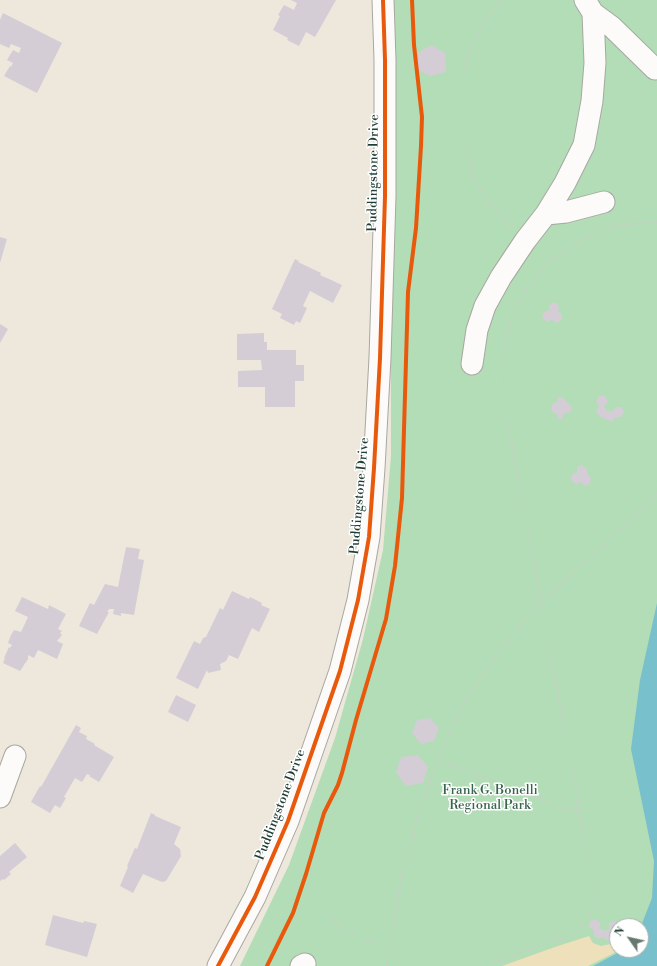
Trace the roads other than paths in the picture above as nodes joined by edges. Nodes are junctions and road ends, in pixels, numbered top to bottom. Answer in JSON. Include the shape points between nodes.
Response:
{"nodes":[{"id":1,"x":383,"y":0,"type":"edge"},
{"id":2,"x":589,"y":6,"type":"edge"},
{"id":3,"x":655,"y":69,"type":"dead end"},
{"id":4,"x":604,"y":202,"type":"dead end"},
{"id":5,"x":546,"y":214,"type":"junction"},
{"id":6,"x":472,"y":364,"type":"dead end"},
{"id":7,"x":15,"y":756,"type":"dead end"},
{"id":8,"x":0,"y":797,"type":"edge"},
{"id":9,"x":218,"y":966,"type":"edge"}],
"edges":[{"from":1,"to":9,"type":"street","name":"Puddingstone Drive","via":[[384,196],[380,358],[369,537],[361,584],[340,671],[288,821],[255,897]]},
{"from":2,"to":3,"type":"street"},
{"from":2,"to":5,"type":"street","via":[[594,63],[592,101],[584,145]]},
{"from":4,"to":5,"type":"street","via":[[566,212]]},
{"from":5,"to":6,"type":"street","via":[[501,277],[485,306],[477,330]]},
{"from":7,"to":8,"type":"street"}]}
